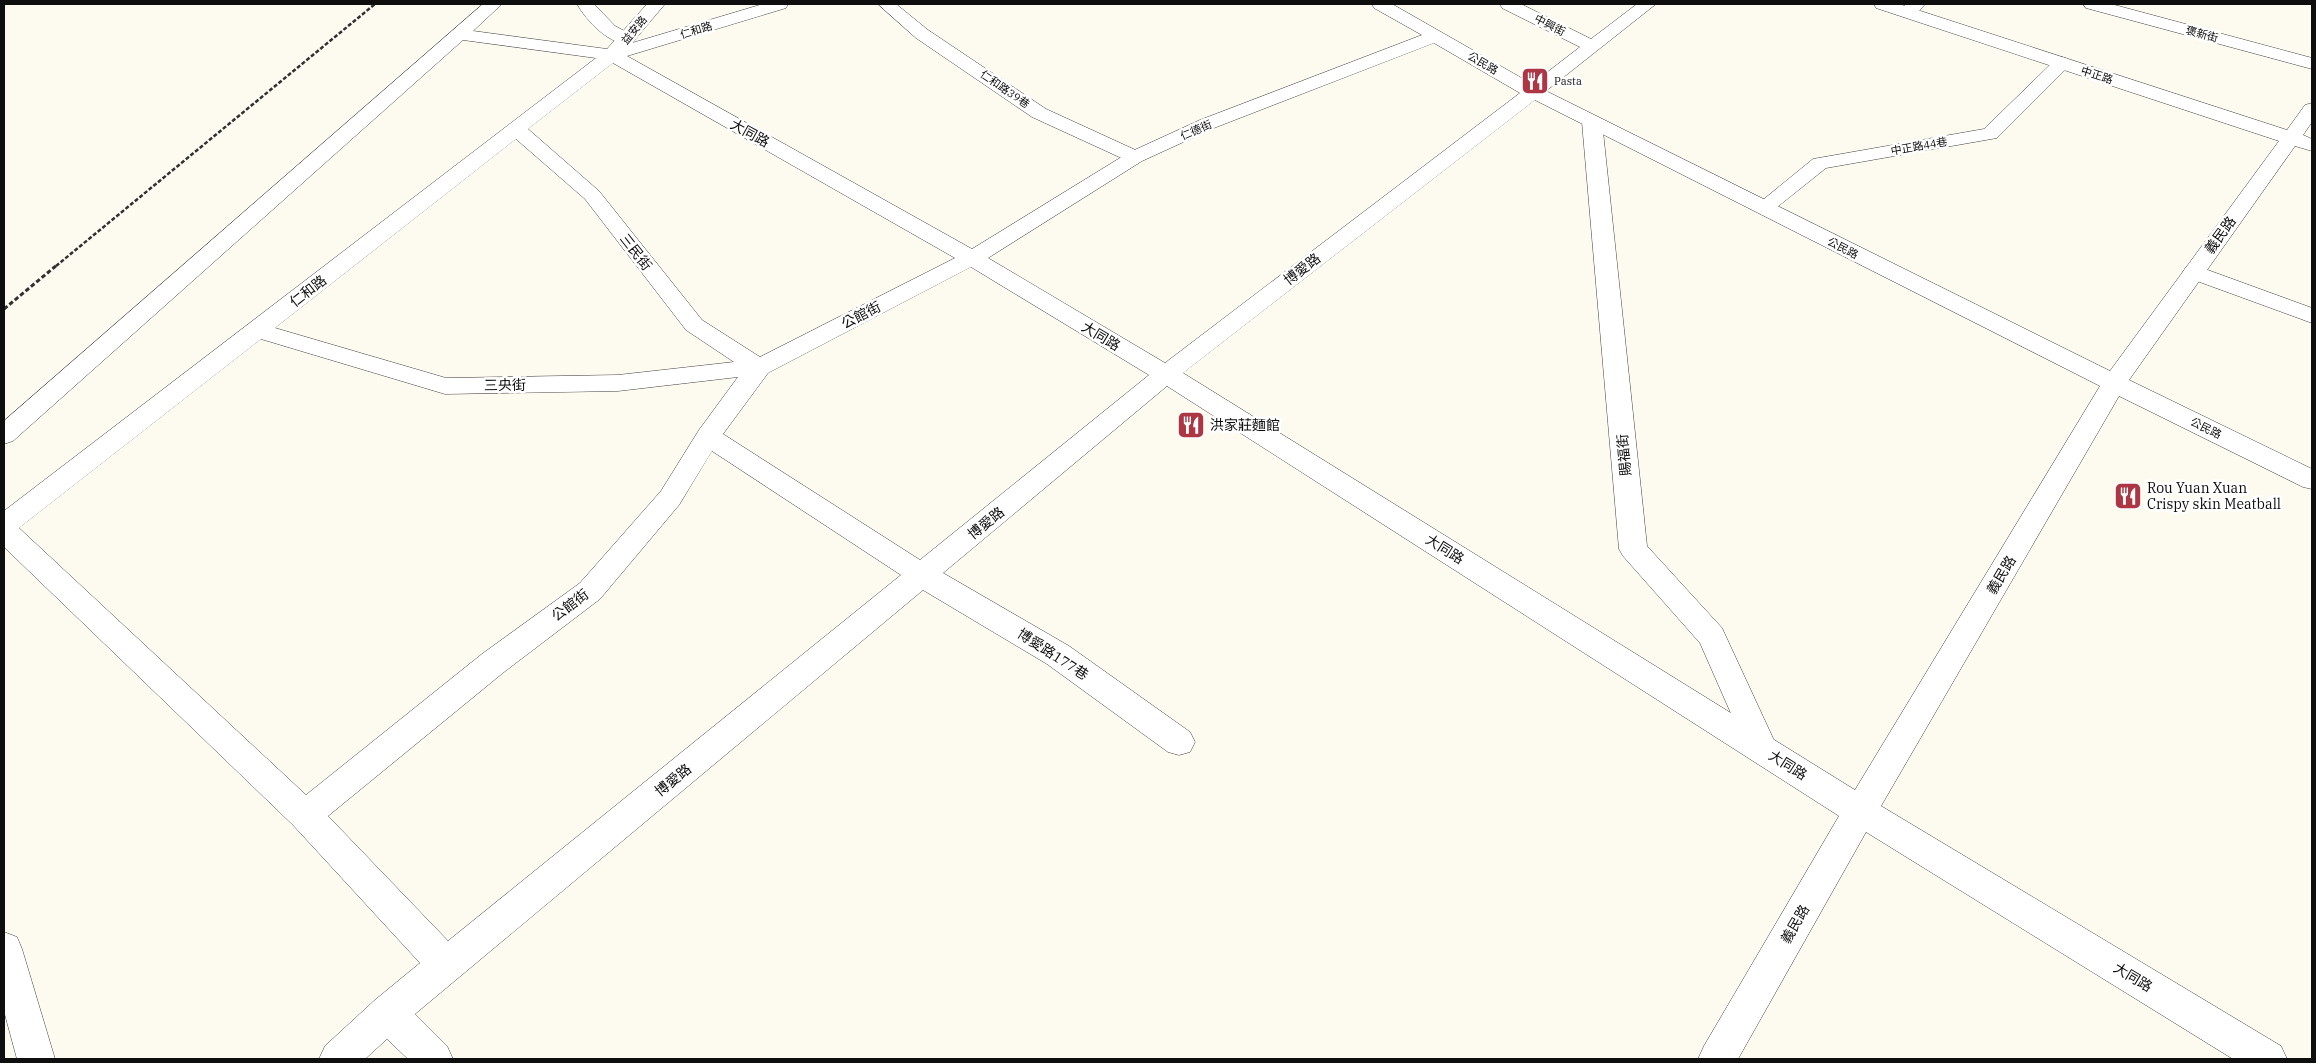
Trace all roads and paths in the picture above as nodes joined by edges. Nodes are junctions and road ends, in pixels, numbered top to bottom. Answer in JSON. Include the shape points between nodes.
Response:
{"nodes":[{"id":1,"x":375,"y":4,"type":"edge"},
{"id":2,"x":493,"y":4,"type":"edge"},
{"id":3,"x":585,"y":4,"type":"edge"},
{"id":4,"x":656,"y":4,"type":"edge"},
{"id":5,"x":780,"y":4,"type":"edge"},
{"id":6,"x":886,"y":4,"type":"edge"},
{"id":7,"x":1380,"y":4,"type":"edge"},
{"id":8,"x":1508,"y":4,"type":"edge"},
{"id":9,"x":1648,"y":4,"type":"edge"},
{"id":10,"x":1882,"y":4,"type":"edge"},
{"id":11,"x":2092,"y":4,"type":"edge"},
{"id":12,"x":1912,"y":8,"type":"edge"},
{"id":13,"x":458,"y":34,"type":"junction"},
{"id":14,"x":1436,"y":36,"type":"junction"},
{"id":15,"x":1592,"y":46,"type":"junction"},
{"id":16,"x":619,"y":47,"type":"junction"},
{"id":17,"x":2062,"y":63,"type":"junction"},
{"id":18,"x":2312,"y":64,"type":"edge"},
{"id":19,"x":1531,"y":91,"type":"junction"},
{"id":20,"x":2312,"y":109,"type":"edge"},
{"id":21,"x":1592,"y":122,"type":"junction"},
{"id":22,"x":517,"y":130,"type":"junction"},
{"id":23,"x":2301,"y":142,"type":"edge"},
{"id":24,"x":1136,"y":157,"type":"junction"},
{"id":25,"x":1764,"y":208,"type":"junction"},
{"id":26,"x":972,"y":258,"type":"junction"},
{"id":27,"x":2194,"y":272,"type":"junction"},
{"id":28,"x":4,"y":309,"type":"edge"},
{"id":29,"x":2312,"y":316,"type":"edge"},
{"id":30,"x":257,"y":330,"type":"junction"},
{"id":31,"x":759,"y":367,"type":"junction"},
{"id":32,"x":1166,"y":374,"type":"junction"},
{"id":33,"x":2114,"y":384,"type":"junction"},
{"id":34,"x":4,"y":435,"type":"edge"},
{"id":35,"x":708,"y":436,"type":"junction"},
{"id":36,"x":2312,"y":480,"type":"edge"},
{"id":37,"x":4,"y":525,"type":"edge"},
{"id":38,"x":4,"y":531,"type":"edge"},
{"id":39,"x":922,"y":575,"type":"junction"},
{"id":40,"x":1179,"y":742,"type":"dead end"},
{"id":41,"x":1762,"y":749,"type":"junction"},
{"id":42,"x":1860,"y":811,"type":"junction"},
{"id":43,"x":305,"y":815,"type":"junction"},
{"id":44,"x":4,"y":949,"type":"edge"},
{"id":45,"x":447,"y":966,"type":"junction"},
{"id":46,"x":388,"y":1013,"type":"junction"},
{"id":47,"x":36,"y":1059,"type":"edge"},
{"id":48,"x":338,"y":1059,"type":"edge"},
{"id":49,"x":434,"y":1059,"type":"edge"},
{"id":50,"x":1717,"y":1059,"type":"edge"},
{"id":51,"x":2268,"y":1059,"type":"edge"}],
"edges":[{"from":1,"to":28,"type":"path"},
{"from":2,"to":13,"type":"street"},
{"from":3,"to":16,"type":"street","name":"大同路","via":[[609,30]]},
{"from":4,"to":16,"type":"street","name":"益安路"},
{"from":5,"to":16,"type":"street","name":"仁和路"},
{"from":6,"to":24,"type":"street","name":"仁和路39巷","via":[[922,34],[1039,113]]},
{"from":7,"to":14,"type":"street","name":"公民路"},
{"from":8,"to":15,"type":"street","name":"中興街"},
{"from":9,"to":15,"type":"street","name":"博愛路"},
{"from":10,"to":12,"type":"street","name":"中正路"},
{"from":11,"to":18,"type":"street","name":"褒新街"},
{"from":12,"to":17,"type":"street","name":"中正路"},
{"from":13,"to":16,"type":"street","name":"仁和路"},
{"from":13,"to":34,"type":"street"},
{"from":14,"to":19,"type":"street","name":"公民路"},
{"from":14,"to":24,"type":"street","name":"仁德街","via":[[1207,124]]},
{"from":15,"to":19,"type":"street","name":"博愛路"},
{"from":16,"to":22,"type":"street","name":"仁和路"},
{"from":16,"to":26,"type":"street","name":"大同路"},
{"from":17,"to":23,"type":"street","name":"中正路"},
{"from":17,"to":25,"type":"street","name":"中正路44巷","via":[[1990,134],[1820,163]]},
{"from":19,"to":21,"type":"street","name":"公民路"},
{"from":19,"to":32,"type":"street","name":"博愛路"},
{"from":20,"to":23,"type":"street","name":"義民路"},
{"from":21,"to":25,"type":"street","name":"公民路"},
{"from":21,"to":41,"type":"street","name":"賜福街","via":[[1633,549],[1712,636]]},
{"from":22,"to":30,"type":"street","name":"仁和路"},
{"from":22,"to":31,"type":"street","name":"三民街","via":[[592,195],[694,325]]},
{"from":23,"to":27,"type":"street","name":"義民路"},
{"from":24,"to":26,"type":"street","name":"仁德街"},
{"from":25,"to":33,"type":"street","name":"公民路"},
{"from":26,"to":31,"type":"street","name":"公館街"},
{"from":26,"to":32,"type":"street","name":"大同路"},
{"from":27,"to":29,"type":"street"},
{"from":27,"to":33,"type":"street","name":"義民路"},
{"from":30,"to":31,"type":"street","name":"三央街","via":[[445,386],[618,383]]},
{"from":30,"to":37,"type":"street","name":"仁和路"},
{"from":31,"to":35,"type":"street","name":"公館街"},
{"from":32,"to":39,"type":"street","name":"博愛路"},
{"from":32,"to":41,"type":"street","name":"大同路"},
{"from":33,"to":36,"type":"street","name":"公民路"},
{"from":33,"to":42,"type":"street","name":"義民路"},
{"from":35,"to":39,"type":"street","name":"博愛路177巷"},
{"from":35,"to":43,"type":"street","name":"公館街","via":[[670,498],[590,591],[493,662]]},
{"from":38,"to":43,"type":"street"},
{"from":39,"to":40,"type":"street","name":"博愛路177巷","via":[[1058,655]]},
{"from":39,"to":45,"type":"street","name":"博愛路"},
{"from":41,"to":42,"type":"street","name":"大同路"},
{"from":42,"to":50,"type":"street","name":"義民路"},
{"from":42,"to":51,"type":"street","name":"大同路"},
{"from":43,"to":45,"type":"street"},
{"from":44,"to":47,"type":"street"},
{"from":45,"to":46,"type":"street","name":"博愛路"},
{"from":46,"to":48,"type":"street","name":"博愛路"},
{"from":46,"to":49,"type":"street"}]}
